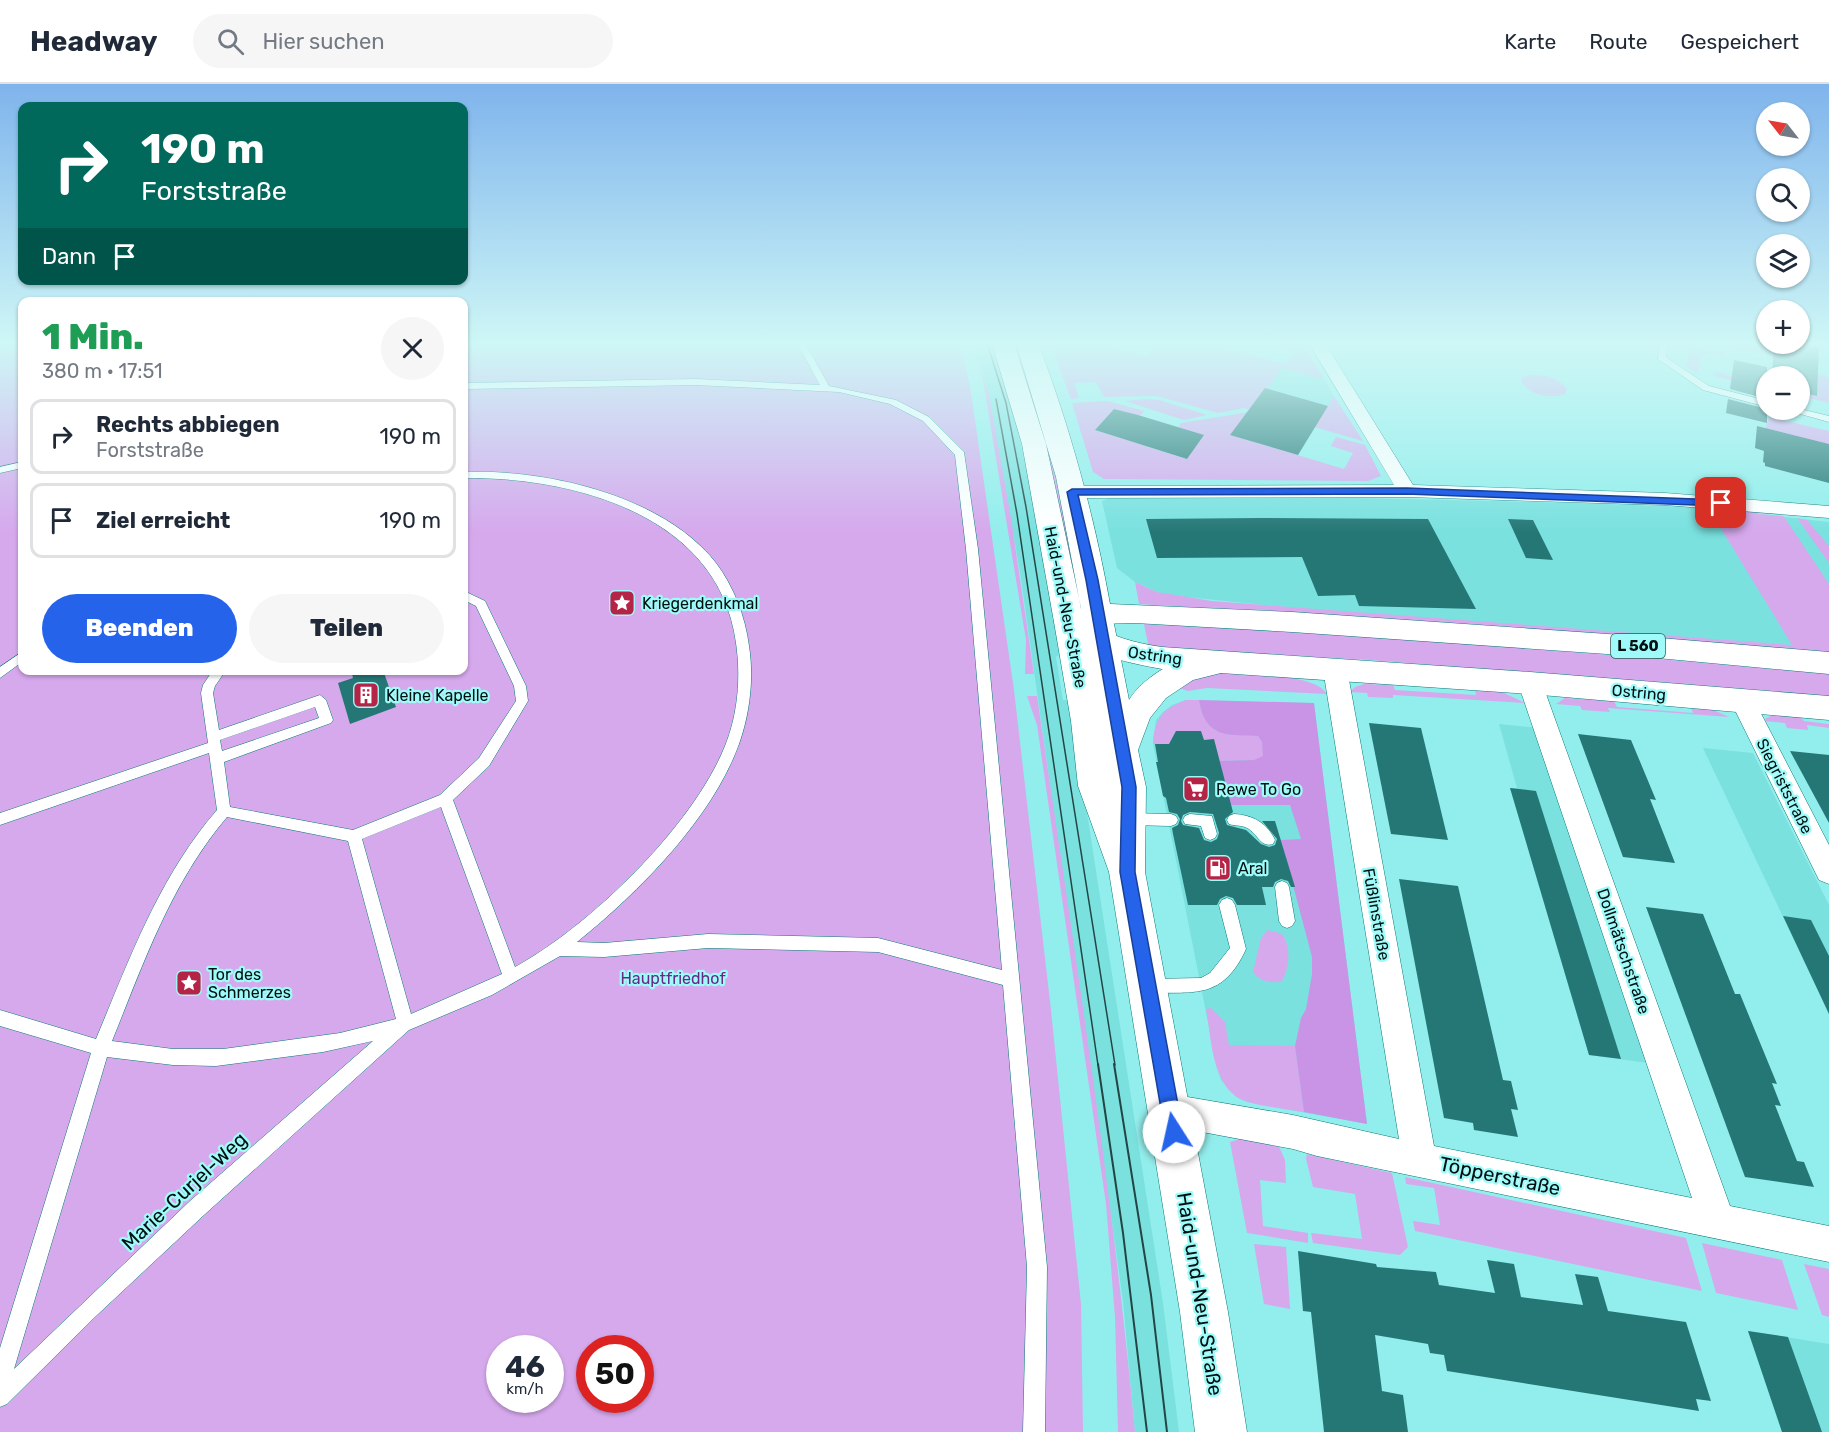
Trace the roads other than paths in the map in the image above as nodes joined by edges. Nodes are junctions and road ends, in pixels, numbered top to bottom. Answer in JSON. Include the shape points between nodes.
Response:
{"nodes":[{"id":1,"x":899,"y":406,"type":"edge"},
{"id":2,"x":1022,"y":406,"type":"edge"},
{"id":3,"x":1048,"y":406,"type":"edge"},
{"id":4,"x":1355,"y":406,"type":"edge"},
{"id":5,"x":1810,"y":414,"type":"edge"},
{"id":6,"x":1829,"y":419,"type":"edge"},
{"id":7,"x":18,"y":466,"type":"edge"},
{"id":8,"x":0,"y":470,"type":"edge"},
{"id":9,"x":468,"y":475,"type":"edge"},
{"id":10,"x":1407,"y":491,"type":"junction"},
{"id":11,"x":1072,"y":492,"type":"junction"},
{"id":12,"x":1829,"y":512,"type":"edge"},
{"id":13,"x":468,"y":597,"type":"edge"},
{"id":14,"x":1083,"y":618,"type":"junction"},
{"id":15,"x":1102,"y":644,"type":"junction"},
{"id":16,"x":18,"y":659,"type":"edge"},
{"id":17,"x":1218,"y":663,"type":"junction"},
{"id":18,"x":1829,"y":663,"type":"edge"},
{"id":19,"x":1335,"y":669,"type":"junction"},
{"id":20,"x":0,"y":674,"type":"edge"},
{"id":21,"x":216,"y":675,"type":"edge"},
{"id":22,"x":1530,"y":683,"type":"junction"},
{"id":23,"x":1742,"y":700,"type":"junction"},
{"id":24,"x":1829,"y":708,"type":"edge"},
{"id":25,"x":214,"y":748,"type":"junction"},
{"id":26,"x":1106,"y":751,"type":"junction"},
{"id":27,"x":445,"y":798,"type":"junction"},
{"id":28,"x":224,"y":811,"type":"junction"},
{"id":29,"x":0,"y":819,"type":"edge"},
{"id":30,"x":1128,"y":819,"type":"junction"},
{"id":31,"x":1171,"y":820,"type":"dead end"},
{"id":32,"x":1190,"y":820,"type":"dead end"},
{"id":33,"x":1234,"y":820,"type":"dead end"},
{"id":34,"x":1210,"y":834,"type":"dead end"},
{"id":35,"x":354,"y":836,"type":"junction"},
{"id":36,"x":1269,"y":840,"type":"dead end"},
{"id":37,"x":1127,"y":872,"type":"junction"},
{"id":38,"x":1829,"y":872,"type":"edge"},
{"id":39,"x":1282,"y":887,"type":"dead end"},
{"id":40,"x":1227,"y":905,"type":"dead end"},
{"id":41,"x":1287,"y":921,"type":"dead end"},
{"id":42,"x":557,"y":949,"type":"junction"},
{"id":43,"x":510,"y":977,"type":"junction"},
{"id":44,"x":1010,"y":979,"type":"junction"},
{"id":45,"x":1147,"y":986,"type":"junction"},
{"id":46,"x":0,"y":1018,"type":"edge"},
{"id":47,"x":405,"y":1024,"type":"junction"},
{"id":48,"x":101,"y":1048,"type":"junction"},
{"id":49,"x":1170,"y":1110,"type":"junction"},
{"id":50,"x":1419,"y":1159,"type":"junction"},
{"id":51,"x":1717,"y":1220,"type":"junction"},
{"id":52,"x":1829,"y":1244,"type":"edge"},
{"id":53,"x":0,"y":1381,"type":"edge"},
{"id":54,"x":0,"y":1397,"type":"edge"},
{"id":55,"x":1034,"y":1432,"type":"edge"},
{"id":56,"x":1221,"y":1432,"type":"edge"}],
"edges":[{"from":1,"to":44,"type":"lane","via":[[939,431],[960,454]]},
{"from":2,"to":14,"type":"main road","name":"Haid-und-Neu-Straße"},
{"from":3,"to":11,"type":"main road","name":"Haid-und-Neu-Straße"},
{"from":4,"to":10,"type":"street"},
{"from":5,"to":6,"type":"lane"},
{"from":7,"to":8,"type":"lane"},
{"from":9,"to":42,"type":"lane","via":[[510,475],[549,481],[609,496],[645,513],[702,552],[722,578],[743,639],[746,671],[742,708],[731,748],[713,782],[682,825],[627,888]]},
{"from":10,"to":11,"type":"street"},
{"from":10,"to":12,"type":"street","via":[[1665,499]]},
{"from":11,"to":14,"type":"main road","name":"Haid-und-Neu-Straße"},
{"from":13,"to":27,"type":"lane","via":[[481,604],[520,686],[522,701],[484,762]]},
{"from":14,"to":15,"type":"main road","name":"Ostring"},
{"from":14,"to":18,"type":"main road","number":"L 560","via":[[1135,613],[1304,623]]},
{"from":14,"to":26,"type":"main road","name":"Haid-und-Neu-Straße","via":[[1085,709]]},
{"from":15,"to":17,"type":"main road","name":"Ostring","via":[[1145,656]]},
{"from":15,"to":26,"type":"main road","name":"Haid-und-Neu-Straße"},
{"from":16,"to":20,"type":"lane"},
{"from":17,"to":19,"type":"main road","name":"Ostring"},
{"from":17,"to":26,"type":"main road","via":[[1186,669],[1161,684]]},
{"from":19,"to":22,"type":"main road","name":"Ostring"},
{"from":19,"to":50,"type":"street","name":"Füßlinstraße"},
{"from":21,"to":25,"type":"lane","via":[[207,693]]},
{"from":22,"to":23,"type":"main road","name":"Ostring"},
{"from":22,"to":51,"type":"street","name":"Dollmätschstraße"},
{"from":23,"to":24,"type":"main road","name":"Ostring"},
{"from":23,"to":38,"type":"street","name":"Siegriststraße"},
{"from":25,"to":25,"type":"lane","via":[[326,720],[320,699]]},
{"from":25,"to":28,"type":"lane"},
{"from":25,"to":29,"type":"lane"},
{"from":26,"to":30,"type":"main road","name":"Haid-und-Neu-Straße","via":[[1129,787]]},
{"from":26,"to":37,"type":"main road","name":"Haid-und-Neu-Straße","via":[[1095,786]]},
{"from":27,"to":35,"type":"lane"},
{"from":27,"to":43,"type":"lane"},
{"from":28,"to":35,"type":"lane"},
{"from":28,"to":48,"type":"lane","via":[[189,855],[167,894]]},
{"from":30,"to":31,"type":"lane"},
{"from":30,"to":37,"type":"main road","name":"Haid-und-Neu-Straße"},
{"from":32,"to":34,"type":"lane","via":[[1207,820]]},
{"from":33,"to":36,"type":"lane","via":[[1255,825]]},
{"from":35,"to":47,"type":"lane"},
{"from":37,"to":45,"type":"main road","name":"Haid-und-Neu-Straße"},
{"from":39,"to":41,"type":"lane"},
{"from":40,"to":45,"type":"lane","via":[[1238,949],[1216,978],[1202,985]]},
{"from":42,"to":43,"type":"lane"},
{"from":42,"to":44,"type":"lane","via":[[604,950],[708,941],[878,945]]},
{"from":43,"to":47,"type":"lane"},
{"from":44,"to":55,"type":"lane","via":[[1037,1267]]},
{"from":45,"to":49,"type":"main road","name":"Haid-und-Neu-Straße"},
{"from":46,"to":48,"type":"lane"},
{"from":47,"to":48,"type":"lane","via":[[327,1044],[217,1058]]},
{"from":47,"to":54,"type":"lane","name":"Marie-Curjel-Weg","via":[[197,1208]]},
{"from":48,"to":53,"type":"lane"},
{"from":49,"to":50,"type":"street","name":"Töpperstraße"},
{"from":49,"to":56,"type":"main road","name":"Haid-und-Neu-Straße"},
{"from":50,"to":51,"type":"street","name":"Töpperstraße"},
{"from":51,"to":52,"type":"street","name":"Töpperstraße"}]}
